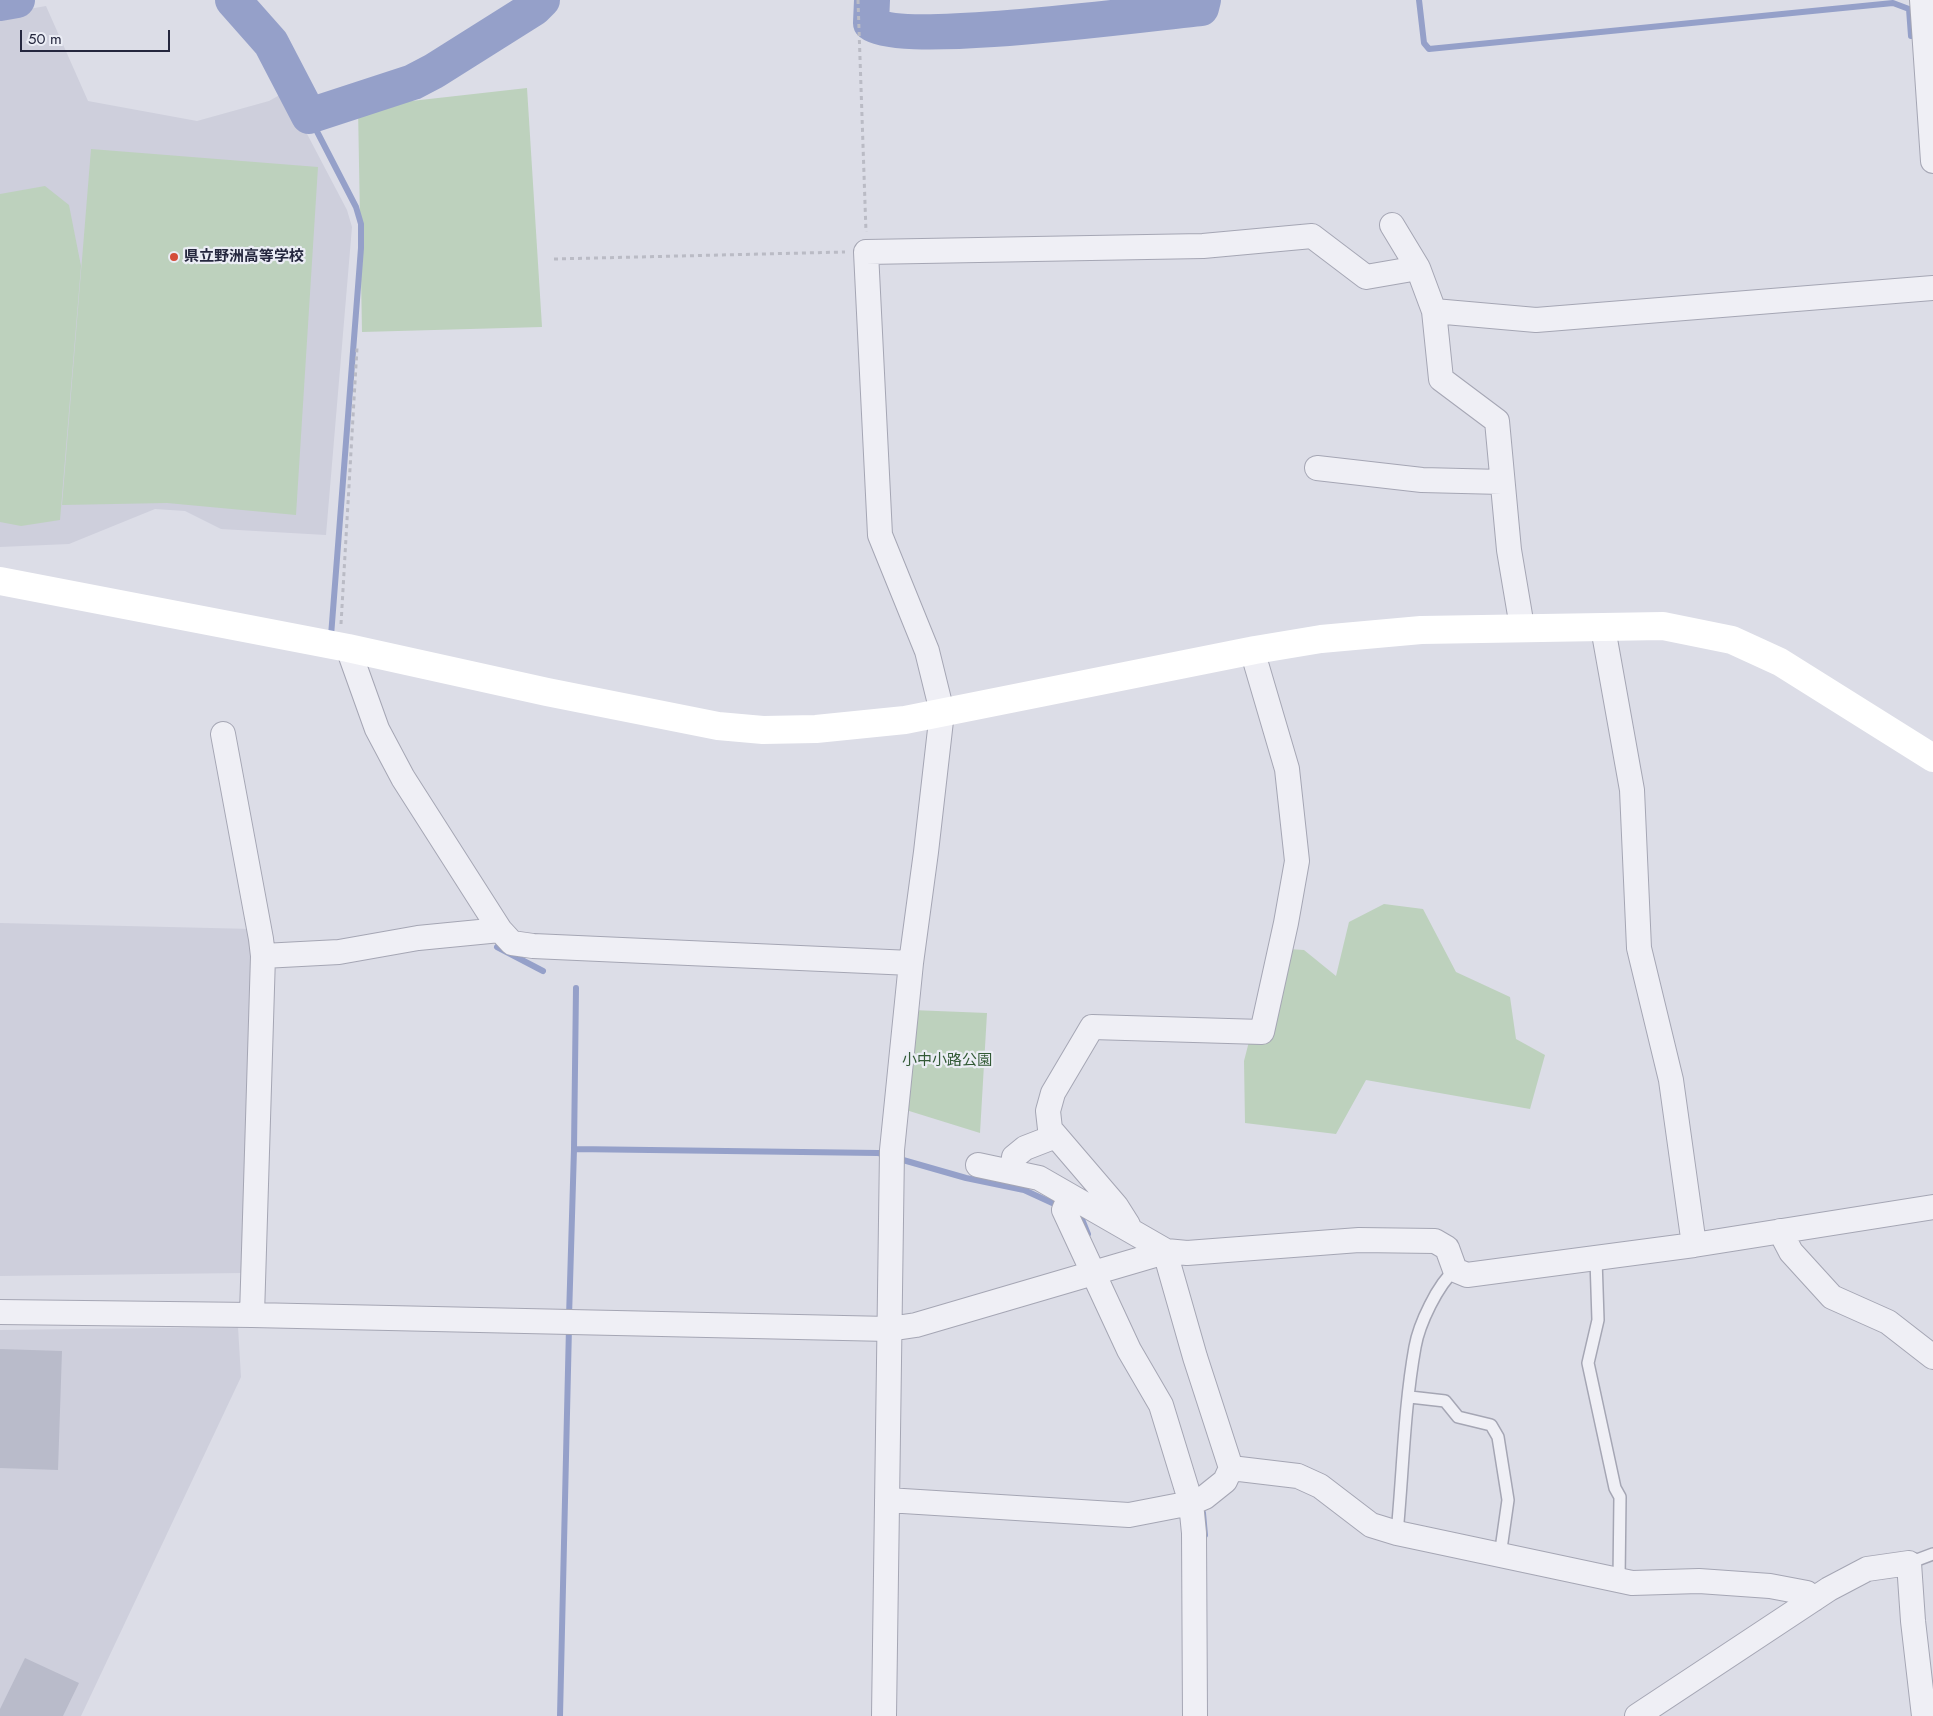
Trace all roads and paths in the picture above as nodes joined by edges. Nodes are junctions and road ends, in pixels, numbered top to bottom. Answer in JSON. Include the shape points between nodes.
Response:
{"nodes":[{"id":1,"x":858,"y":0,"type":"edge"},
{"id":2,"x":1922,"y":0,"type":"edge"},
{"id":3,"x":1933,"y":161,"type":"edge"},
{"id":4,"x":1392,"y":225,"type":"dead end"},
{"id":5,"x":866,"y":252,"type":"junction"},
{"id":6,"x":554,"y":259,"type":"dead end"},
{"id":7,"x":1418,"y":268,"type":"junction"},
{"id":8,"x":1933,"y":288,"type":"edge"},
{"id":9,"x":1434,"y":312,"type":"junction"},
{"id":10,"x":357,"y":348,"type":"dead end"},
{"id":11,"x":1317,"y":468,"type":"dead end"},
{"id":12,"x":1502,"y":482,"type":"junction"},
{"id":13,"x":0,"y":581,"type":"edge"},
{"id":14,"x":1522,"y":628,"type":"junction"},
{"id":15,"x":1602,"y":628,"type":"junction"},
{"id":16,"x":348,"y":648,"type":"junction"},
{"id":17,"x":1252,"y":650,"type":"junction"},
{"id":18,"x":942,"y":712,"type":"junction"},
{"id":19,"x":223,"y":734,"type":"dead end"},
{"id":20,"x":1933,"y":758,"type":"edge"},
{"id":21,"x":500,"y":930,"type":"junction"},
{"id":22,"x":263,"y":956,"type":"junction"},
{"id":23,"x":911,"y":963,"type":"junction"},
{"id":24,"x":1056,"y":1136,"type":"junction"},
{"id":25,"x":978,"y":1165,"type":"dead end"},
{"id":26,"x":1012,"y":1172,"type":"junction"},
{"id":27,"x":1070,"y":1196,"type":"junction"},
{"id":28,"x":1933,"y":1207,"type":"edge"},
{"id":29,"x":1780,"y":1231,"type":"junction"},
{"id":30,"x":1133,"y":1232,"type":"junction"},
{"id":31,"x":1694,"y":1245,"type":"junction"},
{"id":32,"x":1596,"y":1259,"type":"junction"},
{"id":33,"x":1455,"y":1270,"type":"junction"},
{"id":34,"x":1093,"y":1272,"type":"junction"},
{"id":35,"x":0,"y":1312,"type":"edge"},
{"id":36,"x":252,"y":1315,"type":"junction"},
{"id":37,"x":889,"y":1329,"type":"junction"},
{"id":38,"x":1933,"y":1357,"type":"edge"},
{"id":39,"x":1410,"y":1397,"type":"junction"},
{"id":40,"x":1231,"y":1468,"type":"junction"},
{"id":41,"x":887,"y":1500,"type":"junction"},
{"id":42,"x":1191,"y":1503,"type":"junction"},
{"id":43,"x":1397,"y":1533,"type":"junction"},
{"id":44,"x":1933,"y":1554,"type":"edge"},
{"id":45,"x":1500,"y":1556,"type":"junction"},
{"id":46,"x":1909,"y":1563,"type":"junction"},
{"id":47,"x":1620,"y":1580,"type":"junction"},
{"id":48,"x":1814,"y":1599,"type":"junction"},
{"id":49,"x":884,"y":1716,"type":"edge"},
{"id":50,"x":1195,"y":1716,"type":"edge"},
{"id":51,"x":1637,"y":1716,"type":"edge"},
{"id":52,"x":1924,"y":1716,"type":"edge"}],
"edges":[{"from":1,"to":5,"type":"path"},
{"from":2,"to":3,"type":"street"},
{"from":4,"to":7,"type":"street"},
{"from":5,"to":6,"type":"path"},
{"from":5,"to":7,"type":"street","via":[[1203,246],[1312,236],[1366,277]]},
{"from":5,"to":18,"type":"street","via":[[880,535],[927,651]]},
{"from":7,"to":9,"type":"street"},
{"from":8,"to":9,"type":"street","via":[[1536,320]]},
{"from":9,"to":12,"type":"street","via":[[1441,379],[1497,421]]},
{"from":10,"to":16,"type":"path","via":[[340,632]]},
{"from":11,"to":12,"type":"street","via":[[1422,480]]},
{"from":12,"to":14,"type":"street"},
{"from":13,"to":16,"type":"street"},
{"from":14,"to":15,"type":"street"},
{"from":14,"to":17,"type":"street","via":[[1421,630],[1321,639]]},
{"from":15,"to":20,"type":"street","via":[[1663,626],[1732,640],[1780,662]]},
{"from":15,"to":31,"type":"street","via":[[1632,790],[1639,948],[1671,1080]]},
{"from":16,"to":18,"type":"street","via":[[718,726],[763,730],[816,729],[905,720]]},
{"from":16,"to":21,"type":"street","via":[[377,729],[403,778]]},
{"from":17,"to":18,"type":"street"},
{"from":17,"to":24,"type":"street","via":[[1288,769],[1297,861],[1262,1032],[1092,1027],[1053,1093],[1048,1111],[1050,1129]]},
{"from":18,"to":23,"type":"street"},
{"from":19,"to":22,"type":"street"},
{"from":21,"to":22,"type":"street","via":[[418,938],[339,952]]},
{"from":21,"to":23,"type":"street","via":[[512,944],[533,946]]},
{"from":22,"to":36,"type":"street"},
{"from":23,"to":37,"type":"street","via":[[892,1150]]},
{"from":24,"to":26,"type":"street","via":[[1025,1148],[1014,1157]]},
{"from":24,"to":30,"type":"street","via":[[1116,1206]]},
{"from":25,"to":26,"type":"street"},
{"from":26,"to":27,"type":"street","via":[[1039,1178]]},
{"from":27,"to":30,"type":"street"},
{"from":27,"to":34,"type":"street","via":[[1064,1210]]},
{"from":28,"to":29,"type":"street"},
{"from":29,"to":31,"type":"street"},
{"from":29,"to":38,"type":"street","via":[[1791,1252],[1832,1297],[1888,1322]]},
{"from":30,"to":33,"type":"street","via":[[1166,1251],[1187,1253],[1359,1240],[1435,1241],[1447,1248]]},
{"from":31,"to":32,"type":"street"},
{"from":32,"to":33,"type":"street","via":[[1467,1275]]},
{"from":32,"to":47,"type":"lane","via":[[1598,1320],[1588,1363],[1615,1488],[1620,1497]]},
{"from":33,"to":39,"type":"lane","via":[[1446,1277],[1415,1345]]},
{"from":34,"to":37,"type":"street","via":[[916,1325]]},
{"from":34,"to":40,"type":"street","via":[[1164,1252]]},
{"from":34,"to":42,"type":"street","via":[[1129,1350],[1161,1405]]},
{"from":35,"to":36,"type":"street"},
{"from":36,"to":37,"type":"street"},
{"from":37,"to":41,"type":"street"},
{"from":39,"to":43,"type":"lane"},
{"from":39,"to":45,"type":"lane","via":[[1445,1401],[1458,1417],[1491,1425],[1498,1437],[1508,1500]]},
{"from":40,"to":42,"type":"street","via":[[1225,1480],[1205,1497]]},
{"from":40,"to":43,"type":"street","via":[[1298,1476],[1320,1486],[1371,1525]]},
{"from":41,"to":42,"type":"street","via":[[1129,1515]]},
{"from":41,"to":49,"type":"street"},
{"from":42,"to":50,"type":"street"},
{"from":43,"to":45,"type":"street"},
{"from":44,"to":46,"type":"lane"},
{"from":45,"to":47,"type":"street"},
{"from":46,"to":48,"type":"street","via":[[1867,1570]]},
{"from":46,"to":52,"type":"street"},
{"from":47,"to":48,"type":"street","via":[[1632,1583],[1699,1581],[1770,1586],[1807,1594]]},
{"from":48,"to":51,"type":"street"}]}
